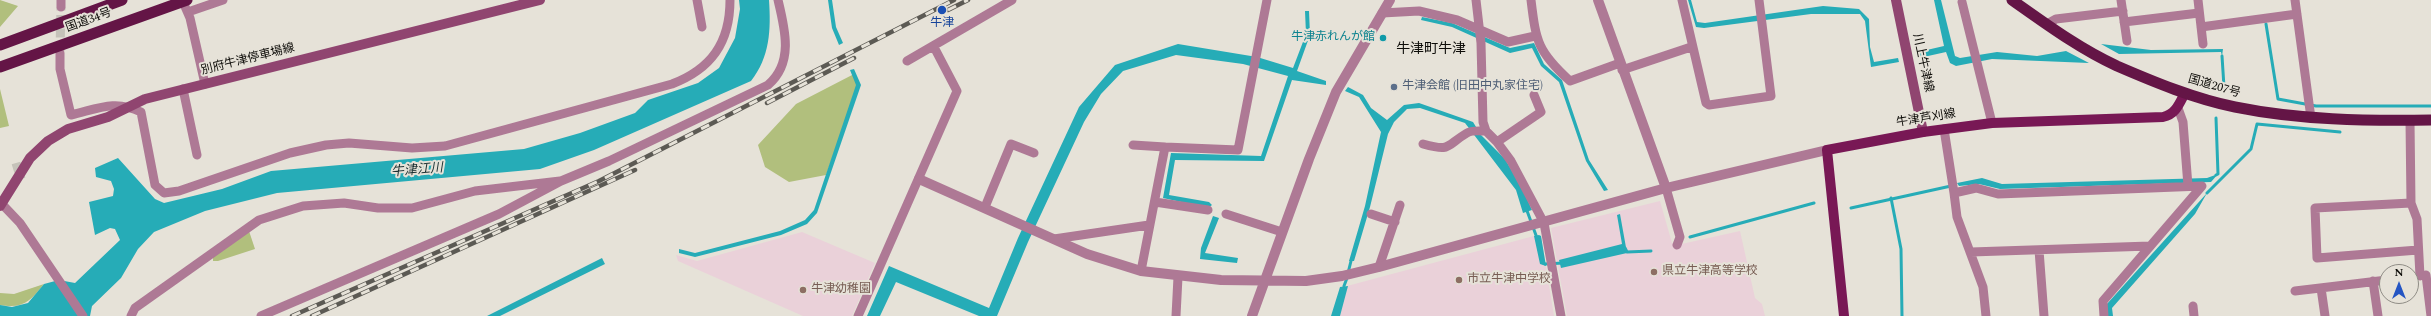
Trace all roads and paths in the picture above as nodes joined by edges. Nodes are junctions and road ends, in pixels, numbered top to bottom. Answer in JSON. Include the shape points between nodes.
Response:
{"nodes":[{"id":1,"x":122,"y":0,"type":"edge"},
{"id":2,"x":223,"y":0,"type":"edge"},
{"id":3,"x":540,"y":0,"type":"edge"},
{"id":4,"x":697,"y":0,"type":"edge"},
{"id":5,"x":730,"y":0,"type":"edge"},
{"id":6,"x":778,"y":0,"type":"edge"},
{"id":7,"x":1012,"y":0,"type":"edge"},
{"id":8,"x":1267,"y":0,"type":"edge"},
{"id":9,"x":1390,"y":0,"type":"edge"},
{"id":10,"x":1476,"y":0,"type":"edge"},
{"id":11,"x":1531,"y":0,"type":"edge"},
{"id":12,"x":1598,"y":0,"type":"edge"},
{"id":13,"x":1683,"y":0,"type":"edge"},
{"id":14,"x":1759,"y":0,"type":"edge"},
{"id":15,"x":1896,"y":0,"type":"edge"},
{"id":16,"x":2012,"y":0,"type":"edge"},
{"id":17,"x":2121,"y":0,"type":"edge"},
{"id":18,"x":2198,"y":0,"type":"edge"},
{"id":19,"x":2295,"y":0,"type":"edge"},
{"id":20,"x":184,"y":1,"type":"edge"},
{"id":21,"x":1962,"y":2,"type":"dead end"},
{"id":22,"x":188,"y":12,"type":"junction"},
{"id":23,"x":2123,"y":12,"type":"junction"},
{"id":24,"x":1382,"y":13,"type":"junction"},
{"id":25,"x":2200,"y":13,"type":"junction"},
{"id":26,"x":2297,"y":14,"type":"junction"},
{"id":27,"x":2124,"y":22,"type":"junction"},
{"id":28,"x":2047,"y":24,"type":"junction"},
{"id":29,"x":2201,"y":27,"type":"junction"},
{"id":30,"x":702,"y":28,"type":"dead end"},
{"id":31,"x":1479,"y":31,"type":"junction"},
{"id":32,"x":1535,"y":36,"type":"junction"},
{"id":33,"x":2127,"y":41,"type":"dead end"},
{"id":34,"x":2,"y":42,"type":"edge"},
{"id":35,"x":2203,"y":44,"type":"dead end"},
{"id":36,"x":934,"y":47,"type":"junction"},
{"id":37,"x":1691,"y":47,"type":"junction"},
{"id":38,"x":60,"y":52,"type":"tunnel mouth"},
{"id":39,"x":907,"y":61,"type":"dead end"},
{"id":40,"x":1621,"y":66,"type":"junction"},
{"id":41,"x":0,"y":67,"type":"edge"},
{"id":42,"x":205,"y":84,"type":"junction"},
{"id":43,"x":183,"y":89,"type":"junction"},
{"id":44,"x":2185,"y":93,"type":"junction"},
{"id":45,"x":1534,"y":95,"type":"dead end"},
{"id":46,"x":130,"y":106,"type":"junction"},
{"id":47,"x":2178,"y":108,"type":"junction"},
{"id":48,"x":2310,"y":110,"type":"junction"},
{"id":49,"x":2410,"y":120,"type":"junction"},
{"id":50,"x":2431,"y":120,"type":"edge"},
{"id":51,"x":1992,"y":123,"type":"junction"},
{"id":52,"x":1944,"y":129,"type":"junction"},
{"id":53,"x":1486,"y":131,"type":"junction"},
{"id":54,"x":1922,"y":132,"type":"junction"},
{"id":55,"x":1497,"y":142,"type":"junction"},
{"id":56,"x":1423,"y":144,"type":"dead end"},
{"id":57,"x":1133,"y":145,"type":"dead end"},
{"id":58,"x":1165,"y":147,"type":"junction"},
{"id":59,"x":1827,"y":150,"type":"junction"},
{"id":60,"x":1034,"y":153,"type":"dead end"},
{"id":61,"x":197,"y":155,"type":"dead end"},
{"id":62,"x":919,"y":179,"type":"junction"},
{"id":63,"x":561,"y":181,"type":"junction"},
{"id":64,"x":2188,"y":186,"type":"junction"},
{"id":65,"x":1666,"y":188,"type":"junction"},
{"id":66,"x":1954,"y":193,"type":"junction"},
{"id":67,"x":1155,"y":202,"type":"junction"},
{"id":68,"x":2411,"y":203,"type":"junction"},
{"id":69,"x":1,"y":205,"type":"edge"},
{"id":70,"x":1400,"y":205,"type":"dead end"},
{"id":71,"x":985,"y":207,"type":"junction"},
{"id":72,"x":1208,"y":210,"type":"dead end"},
{"id":73,"x":1226,"y":214,"type":"dead end"},
{"id":74,"x":1371,"y":214,"type":"dead end"},
{"id":75,"x":1395,"y":222,"type":"junction"},
{"id":76,"x":1149,"y":225,"type":"junction"},
{"id":77,"x":1537,"y":225,"type":"junction"},
{"id":78,"x":1282,"y":232,"type":"junction"},
{"id":79,"x":1054,"y":239,"type":"junction"},
{"id":80,"x":1677,"y":245,"type":"dead end"},
{"id":81,"x":2150,"y":246,"type":"junction"},
{"id":82,"x":2039,"y":250,"type":"junction"},
{"id":83,"x":2418,"y":250,"type":"junction"},
{"id":84,"x":1971,"y":252,"type":"junction"},
{"id":85,"x":1380,"y":267,"type":"junction"},
{"id":86,"x":1140,"y":271,"type":"junction"},
{"id":87,"x":2422,"y":275,"type":"edge"},
{"id":88,"x":1178,"y":277,"type":"junction"},
{"id":89,"x":1266,"y":281,"type":"junction"},
{"id":90,"x":2373,"y":281,"type":"junction"},
{"id":91,"x":2379,"y":281,"type":"edge"},
{"id":92,"x":2321,"y":288,"type":"junction"},
{"id":93,"x":2295,"y":291,"type":"dead end"},
{"id":94,"x":2193,"y":306,"type":"dead end"},
{"id":95,"x":83,"y":316,"type":"edge"},
{"id":96,"x":131,"y":316,"type":"edge"},
{"id":97,"x":261,"y":316,"type":"edge"},
{"id":98,"x":858,"y":316,"type":"edge"},
{"id":99,"x":1176,"y":316,"type":"edge"},
{"id":100,"x":1252,"y":316,"type":"edge"},
{"id":101,"x":1561,"y":316,"type":"edge"},
{"id":102,"x":1844,"y":316,"type":"edge"},
{"id":103,"x":1986,"y":316,"type":"edge"},
{"id":104,"x":2044,"y":316,"type":"edge"},
{"id":105,"x":2104,"y":316,"type":"edge"},
{"id":106,"x":2194,"y":316,"type":"edge"},
{"id":107,"x":2325,"y":316,"type":"edge"},
{"id":108,"x":2378,"y":316,"type":"edge"},
{"id":109,"x":2431,"y":316,"type":"edge"}],
"edges":[{"from":1,"to":34,"type":"highway","name":"国道34号"},
{"from":2,"to":22,"type":"street"},
{"from":3,"to":42,"type":"main road","name":"別府牛津停車場線"},
{"from":4,"to":30,"type":"street"},
{"from":5,"to":46,"type":"street","via":[[725,33],[715,56],[692,76],[445,146],[412,148],[349,143],[326,145],[290,153],[164,193],[155,185],[141,112]]},
{"from":6,"to":63,"type":"street","via":[[785,31],[785,46],[778,77],[733,102]]},
{"from":7,"to":36,"type":"street"},
{"from":8,"to":58,"type":"street","via":[[1238,150]]},
{"from":9,"to":24,"type":"street"},
{"from":10,"to":31,"type":"street"},
{"from":11,"to":32,"type":"street"},
{"from":12,"to":40,"type":"street"},
{"from":13,"to":37,"type":"street"},
{"from":14,"to":37,"type":"street","via":[[1770,96],[1709,105],[1706,103]]},
{"from":15,"to":54,"type":"main road","name":"川上牛津線"},
{"from":16,"to":28,"type":"highway","name":"国道207号"},
{"from":17,"to":23,"type":"street"},
{"from":18,"to":25,"type":"street"},
{"from":19,"to":26,"type":"street"},
{"from":20,"to":22,"type":"street"},
{"from":20,"to":41,"type":"highway","name":"国道34号"},
{"from":21,"to":51,"type":"street"},
{"from":22,"to":42,"type":"street"},
{"from":23,"to":27,"type":"street"},
{"from":23,"to":28,"type":"street","via":[[2056,19]]},
{"from":24,"to":31,"type":"street","via":[[1419,12],[1457,20]]},
{"from":24,"to":78,"type":"street","via":[[1336,92]]},
{"from":25,"to":27,"type":"street"},
{"from":25,"to":29,"type":"street"},
{"from":26,"to":29,"type":"street"},
{"from":26,"to":48,"type":"street"},
{"from":27,"to":33,"type":"street"},
{"from":28,"to":44,"type":"highway","name":"国道207号","via":[[2117,66]]},
{"from":29,"to":35,"type":"street"},
{"from":31,"to":32,"type":"street","via":[[1508,42]]},
{"from":31,"to":53,"type":"street","via":[[1483,122]]},
{"from":32,"to":40,"type":"street","via":[[1549,63],[1570,82]]},
{"from":36,"to":39,"type":"street"},
{"from":36,"to":62,"type":"street","via":[[957,91]]},
{"from":37,"to":40,"type":"street"},
{"from":38,"to":46,"type":"street","via":[[60,69],[71,116],[115,104]]},
{"from":40,"to":65,"type":"street"},
{"from":42,"to":43,"type":"main road","name":"別府牛津停車場線"},
{"from":43,"to":46,"type":"main road","name":"別府牛津停車場線","via":[[145,99]]},
{"from":43,"to":61,"type":"street"},
{"from":44,"to":47,"type":"main road"},
{"from":44,"to":48,"type":"highway","name":"国道207号","via":[[2233,107]]},
{"from":45,"to":55,"type":"street","via":[[1541,112]]},
{"from":46,"to":69,"type":"main road","name":"別府牛津停車場線","via":[[108,117],[68,129],[48,141],[18,174]]},
{"from":47,"to":51,"type":"main road","name":"牛津芦刈線","via":[[2172,115],[2163,117]]},
{"from":47,"to":64,"type":"street","via":[[2183,122]]},
{"from":48,"to":49,"type":"highway","name":"国道207号"},
{"from":49,"to":50,"type":"highway","name":"国道207号"},
{"from":49,"to":68,"type":"street"},
{"from":51,"to":52,"type":"main road","name":"牛津芦刈線"},
{"from":52,"to":54,"type":"main road","name":"牛津芦刈線"},
{"from":52,"to":66,"type":"street"},
{"from":53,"to":55,"type":"street"},
{"from":53,"to":56,"type":"street","via":[[1468,132],[1453,144],[1441,149]]},
{"from":54,"to":59,"type":"main road","name":"牛津芦刈線"},
{"from":55,"to":77,"type":"street","via":[[1510,161]]},
{"from":57,"to":58,"type":"street"},
{"from":58,"to":67,"type":"street"},
{"from":59,"to":65,"type":"street"},
{"from":59,"to":102,"type":"main road"},
{"from":60,"to":71,"type":"street","via":[[1011,144]]},
{"from":62,"to":71,"type":"street"},
{"from":62,"to":98,"type":"street"},
{"from":63,"to":96,"type":"street","via":[[475,191],[412,208],[378,208],[344,203],[303,206],[259,220],[134,308]]},
{"from":63,"to":97,"type":"street","via":[[499,214]]},
{"from":64,"to":66,"type":"street","via":[[1998,194],[1976,188]]},
{"from":64,"to":81,"type":"street","via":[[2202,186]]},
{"from":65,"to":77,"type":"street"},
{"from":65,"to":80,"type":"street","via":[[1680,238]]},
{"from":66,"to":84,"type":"street","via":[[1957,217]]},
{"from":67,"to":72,"type":"street"},
{"from":67,"to":76,"type":"street"},
{"from":68,"to":83,"type":"street","via":[[2418,219]]},
{"from":68,"to":83,"type":"street","via":[[2315,208],[2317,258]]},
{"from":69,"to":95,"type":"street","via":[[20,223]]},
{"from":70,"to":75,"type":"street"},
{"from":71,"to":79,"type":"street"},
{"from":73,"to":78,"type":"street"},
{"from":74,"to":75,"type":"street"},
{"from":75,"to":85,"type":"street"},
{"from":76,"to":79,"type":"street"},
{"from":76,"to":86,"type":"street"},
{"from":77,"to":85,"type":"street"},
{"from":77,"to":101,"type":"street","via":[[1552,263]]},
{"from":78,"to":89,"type":"street"},
{"from":79,"to":86,"type":"street","via":[[1109,263]]},
{"from":81,"to":82,"type":"street"},
{"from":81,"to":105,"type":"street","via":[[2103,301]]},
{"from":82,"to":84,"type":"street"},
{"from":82,"to":104,"type":"street"},
{"from":83,"to":87,"type":"street"},
{"from":84,"to":103,"type":"street","via":[[1983,287]]},
{"from":85,"to":89,"type":"street","via":[[1306,281]]},
{"from":86,"to":88,"type":"street"},
{"from":87,"to":109,"type":"street"},
{"from":88,"to":89,"type":"street"},
{"from":88,"to":99,"type":"street"},
{"from":89,"to":100,"type":"street"},
{"from":90,"to":91,"type":"street"},
{"from":90,"to":92,"type":"street"},
{"from":90,"to":108,"type":"street"},
{"from":92,"to":93,"type":"street"},
{"from":92,"to":107,"type":"street"},
{"from":94,"to":106,"type":"street"}]}
